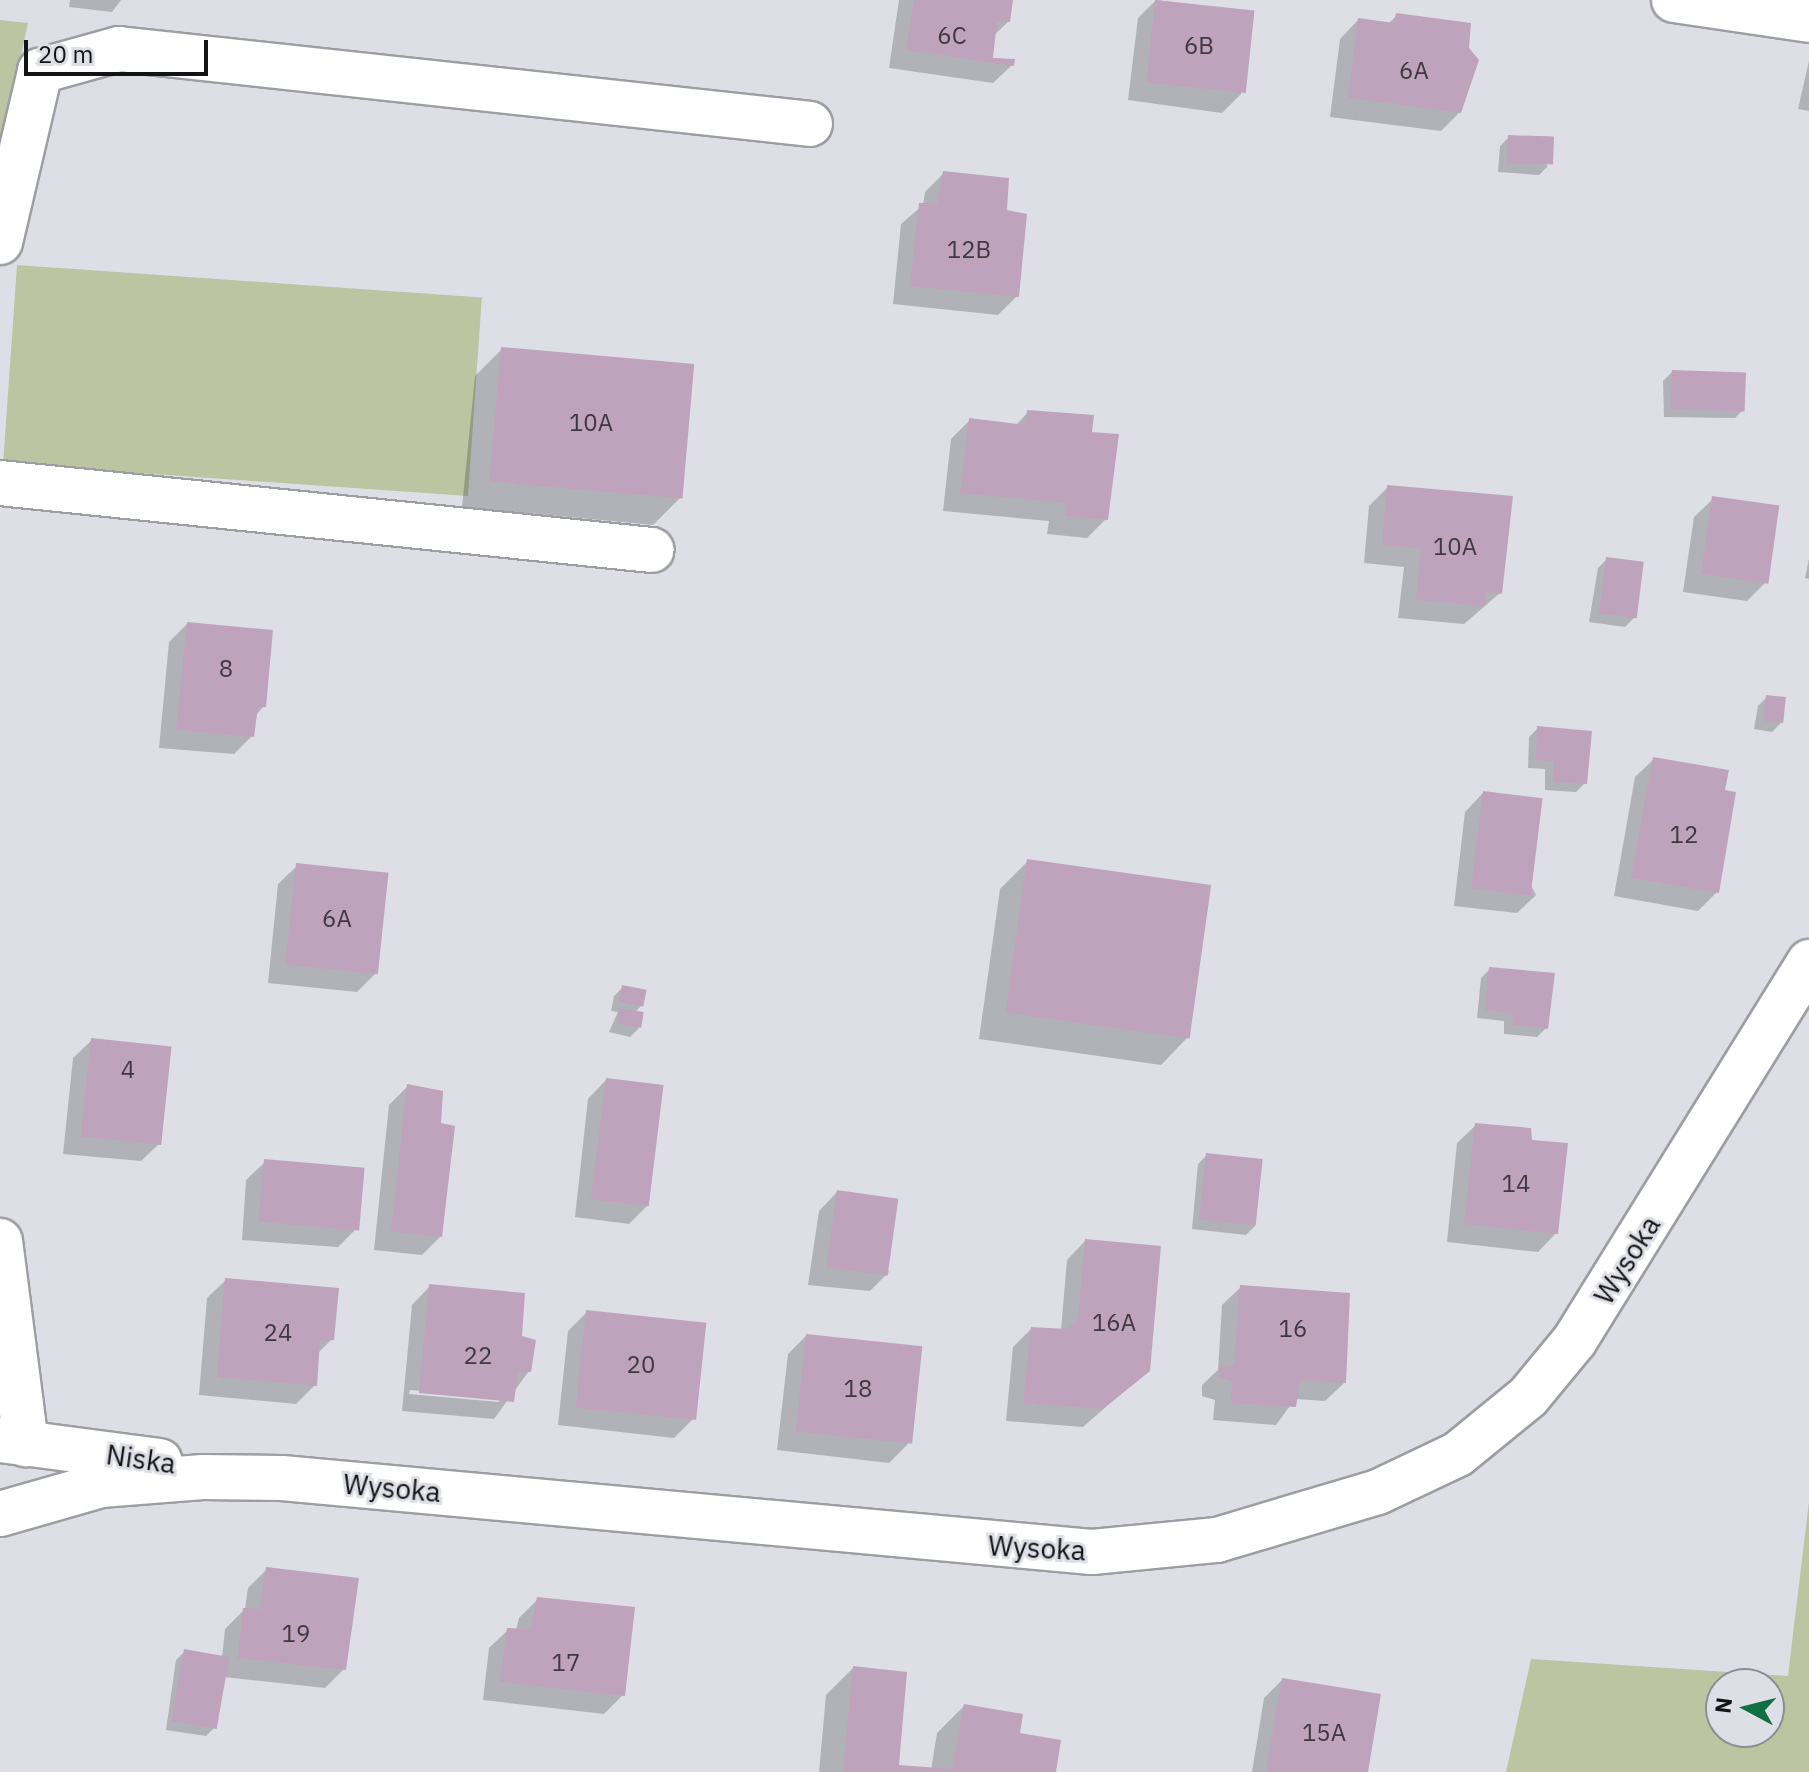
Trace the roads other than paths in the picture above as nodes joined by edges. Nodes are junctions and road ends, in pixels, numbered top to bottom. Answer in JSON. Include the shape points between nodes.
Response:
{"nodes":[{"id":1,"x":1674,"y":0,"type":"edge"},
{"id":2,"x":1809,"y":20,"type":"edge"},
{"id":3,"x":810,"y":124,"type":"dead end"},
{"id":4,"x":0,"y":242,"type":"edge"},
{"id":5,"x":0,"y":483,"type":"edge"},
{"id":6,"x":652,"y":550,"type":"dead end"},
{"id":7,"x":1809,"y":962,"type":"edge"},
{"id":8,"x":0,"y":1241,"type":"edge"},
{"id":9,"x":13,"y":1442,"type":"edge"},
{"id":10,"x":282,"y":1478,"type":"junction"},
{"id":11,"x":0,"y":1514,"type":"edge"}],
"edges":[{"from":1,"to":2,"type":"street"},
{"from":3,"to":4,"type":"street","via":[[119,49],[40,71]]},
{"from":5,"to":6,"type":"street"},
{"from":7,"to":10,"type":"street","name":"Wysoka","via":[[1575,1340],[1528,1397],[1458,1454],[1378,1492],[1217,1540],[1092,1552]]},
{"from":8,"to":9,"type":"street"},
{"from":9,"to":10,"type":"street","name":"Niska"},
{"from":10,"to":11,"type":"street","name":"Wysoka","via":[[203,1477],[101,1485]]}]}
